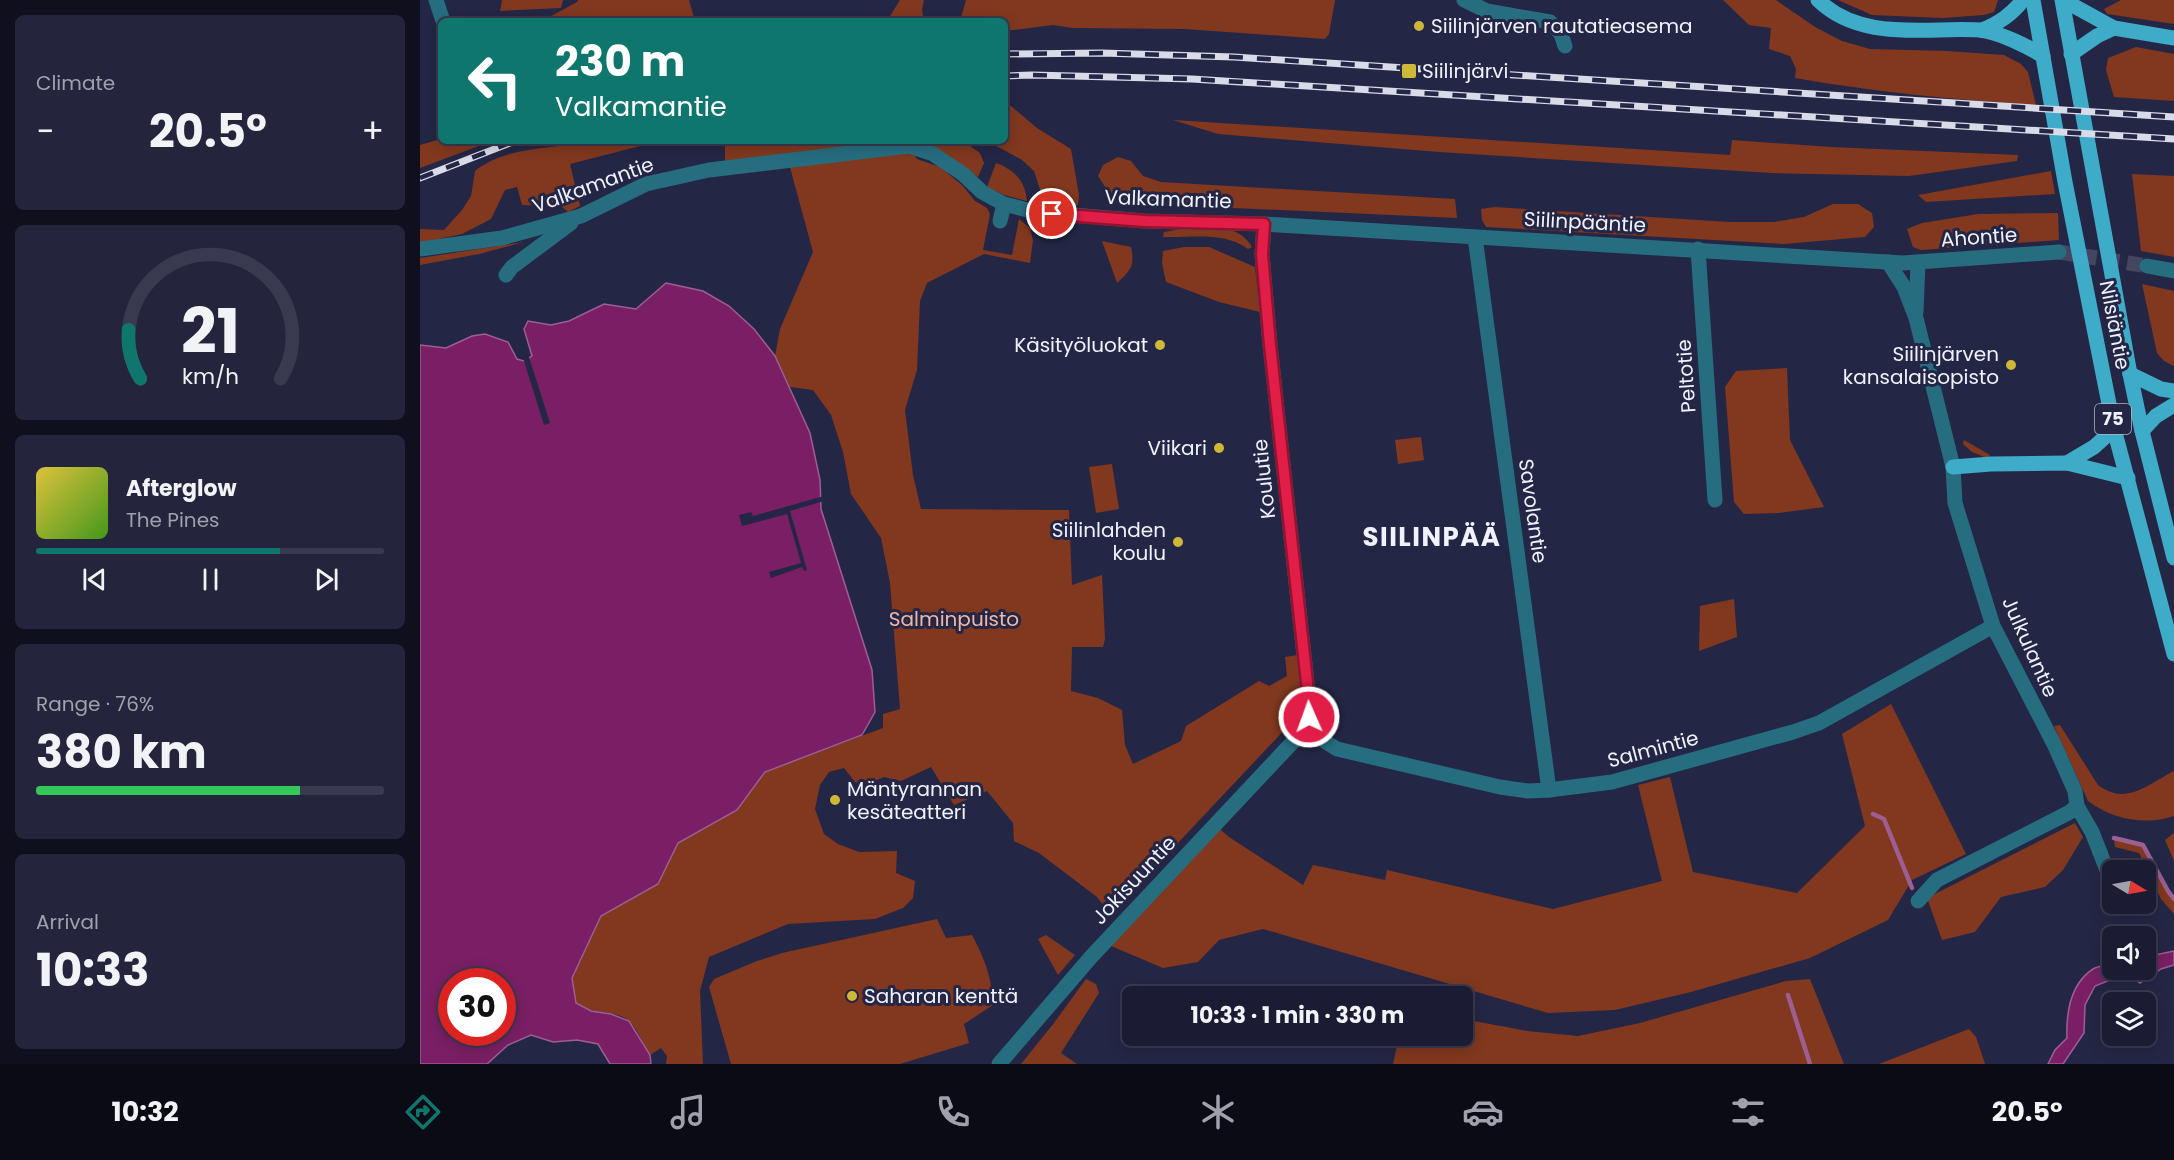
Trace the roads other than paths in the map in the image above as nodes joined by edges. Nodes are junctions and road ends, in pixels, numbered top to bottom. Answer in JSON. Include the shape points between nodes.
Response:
{"nodes":[{"id":1,"x":436,"y":0,"type":"edge"},
{"id":2,"x":1464,"y":0,"type":"edge"},
{"id":3,"x":1818,"y":0,"type":"edge"},
{"id":4,"x":2023,"y":0,"type":"edge"},
{"id":5,"x":2033,"y":0,"type":"edge"},
{"id":6,"x":2062,"y":0,"type":"edge"},
{"id":7,"x":442,"y":18,"type":"edge"},
{"id":8,"x":2114,"y":28,"type":"junction"},
{"id":9,"x":1982,"y":30,"type":"junction"},
{"id":10,"x":2174,"y":38,"type":"edge"},
{"id":11,"x":1565,"y":46,"type":"dead end"},
{"id":12,"x":2071,"y":54,"type":"junction"},
{"id":13,"x":2043,"y":56,"type":"junction"},
{"id":14,"x":1004,"y":204,"type":"junction"},
{"id":15,"x":581,"y":216,"type":"junction"},
{"id":16,"x":1000,"y":221,"type":"dead end"},
{"id":17,"x":1264,"y":224,"type":"junction"},
{"id":18,"x":1475,"y":237,"type":"junction"},
{"id":19,"x":420,"y":249,"type":"edge"},
{"id":20,"x":1698,"y":249,"type":"junction"},
{"id":21,"x":2059,"y":252,"type":"tunnel mouth"},
{"id":22,"x":1903,"y":262,"type":"junction"},
{"id":23,"x":2147,"y":266,"type":"tunnel mouth"},
{"id":24,"x":2174,"y":271,"type":"edge"},
{"id":25,"x":506,"y":275,"type":"dead end"},
{"id":26,"x":1916,"y":318,"type":"junction"},
{"id":27,"x":2130,"y":374,"type":"junction"},
{"id":28,"x":2174,"y":391,"type":"edge"},
{"id":29,"x":2174,"y":405,"type":"edge"},
{"id":30,"x":2114,"y":429,"type":"junction"},
{"id":31,"x":2142,"y":432,"type":"junction"},
{"id":32,"x":2067,"y":463,"type":"junction"},
{"id":33,"x":1953,"y":467,"type":"junction"},
{"id":34,"x":2128,"y":478,"type":"junction"},
{"id":35,"x":1715,"y":500,"type":"dead end"},
{"id":36,"x":2174,"y":558,"type":"edge"},
{"id":37,"x":1993,"y":626,"type":"junction"},
{"id":38,"x":2174,"y":654,"type":"edge"},
{"id":39,"x":1305,"y":729,"type":"junction"},
{"id":40,"x":1549,"y":790,"type":"junction"},
{"id":41,"x":2077,"y":806,"type":"junction"},
{"id":42,"x":2103,"y":860,"type":"edge"},
{"id":43,"x":1918,"y":901,"type":"dead end"},
{"id":44,"x":999,"y":1064,"type":"edge"}],
"edges":[{"from":1,"to":7,"type":"street"},
{"from":2,"to":11,"type":"street","via":[[1487,11],[1550,22]]},
{"from":3,"to":9,"type":"main road","via":[[1854,22],[1878,28]]},
{"from":4,"to":9,"type":"main road","via":[[2010,16]]},
{"from":5,"to":13,"type":"main road","name":"Nilsiäntie","number":"75"},
{"from":6,"to":8,"type":"main road"},
{"from":6,"to":12,"type":"main road","name":"Nilsiäntie","number":"75"},
{"from":8,"to":10,"type":"main road"},
{"from":8,"to":12,"type":"main road"},
{"from":9,"to":13,"type":"main road"},
{"from":12,"to":27,"type":"main road","name":"Nilsiäntie","number":"75"},
{"from":13,"to":30,"type":"main road","name":"Nilsiäntie","number":"75"},
{"from":14,"to":15,"type":"street","name":"Valkamantie","via":[[933,154],[909,146],[709,170],[646,184]]},
{"from":14,"to":16,"type":"street"},
{"from":14,"to":17,"type":"street","name":"Valkamantie","via":[[1035,212],[1091,217]]},
{"from":15,"to":19,"type":"street","name":"Valkamantie","via":[[502,238]]},
{"from":15,"to":25,"type":"street"},
{"from":17,"to":18,"type":"street","name":"Siilinpääntie"},
{"from":17,"to":39,"type":"street","name":"Koulutie","via":[[1262,254],[1270,345],[1309,701]]},
{"from":18,"to":20,"type":"street","name":"Siilinpääntie"},
{"from":18,"to":40,"type":"street","name":"Savolantie"},
{"from":20,"to":22,"type":"street","name":"Siilinpääntie"},
{"from":20,"to":35,"type":"street","name":"Peltotie"},
{"from":21,"to":22,"type":"street","name":"Ahontie"},
{"from":22,"to":26,"type":"street","name":"Julkulantie"},
{"from":22,"to":26,"type":"street","name":"Julkulantie","via":[[1904,287]]},
{"from":23,"to":24,"type":"street"},
{"from":26,"to":33,"type":"street","name":"Julkulantie"},
{"from":27,"to":28,"type":"main road"},
{"from":27,"to":31,"type":"main road","name":"Nilsiäntie","number":"75"},
{"from":29,"to":31,"type":"main road","via":[[2156,416]]},
{"from":30,"to":32,"type":"main road"},
{"from":30,"to":34,"type":"main road","name":"Nilsiäntie","number":"75"},
{"from":31,"to":36,"type":"main road","name":"Nilsiäntie","number":"75"},
{"from":32,"to":33,"type":"main road"},
{"from":32,"to":34,"type":"main road"},
{"from":33,"to":37,"type":"street","name":"Julkulantie","via":[[1955,503]]},
{"from":34,"to":38,"type":"main road","name":"Nilsiäntie","number":"75"},
{"from":37,"to":40,"type":"street","name":"Salmintie","via":[[1819,723],[1612,782]]},
{"from":37,"to":41,"type":"street","name":"Julkulantie","via":[[2058,754],[2075,791]]},
{"from":39,"to":40,"type":"street","name":"Salmintie","via":[[1350,752],[1500,787]]},
{"from":39,"to":44,"type":"street","name":"Jokisuuntie","via":[[1091,957]]},
{"from":41,"to":42,"type":"street","name":"Julkulantie"},
{"from":41,"to":43,"type":"street","via":[[1937,880]]}]}
